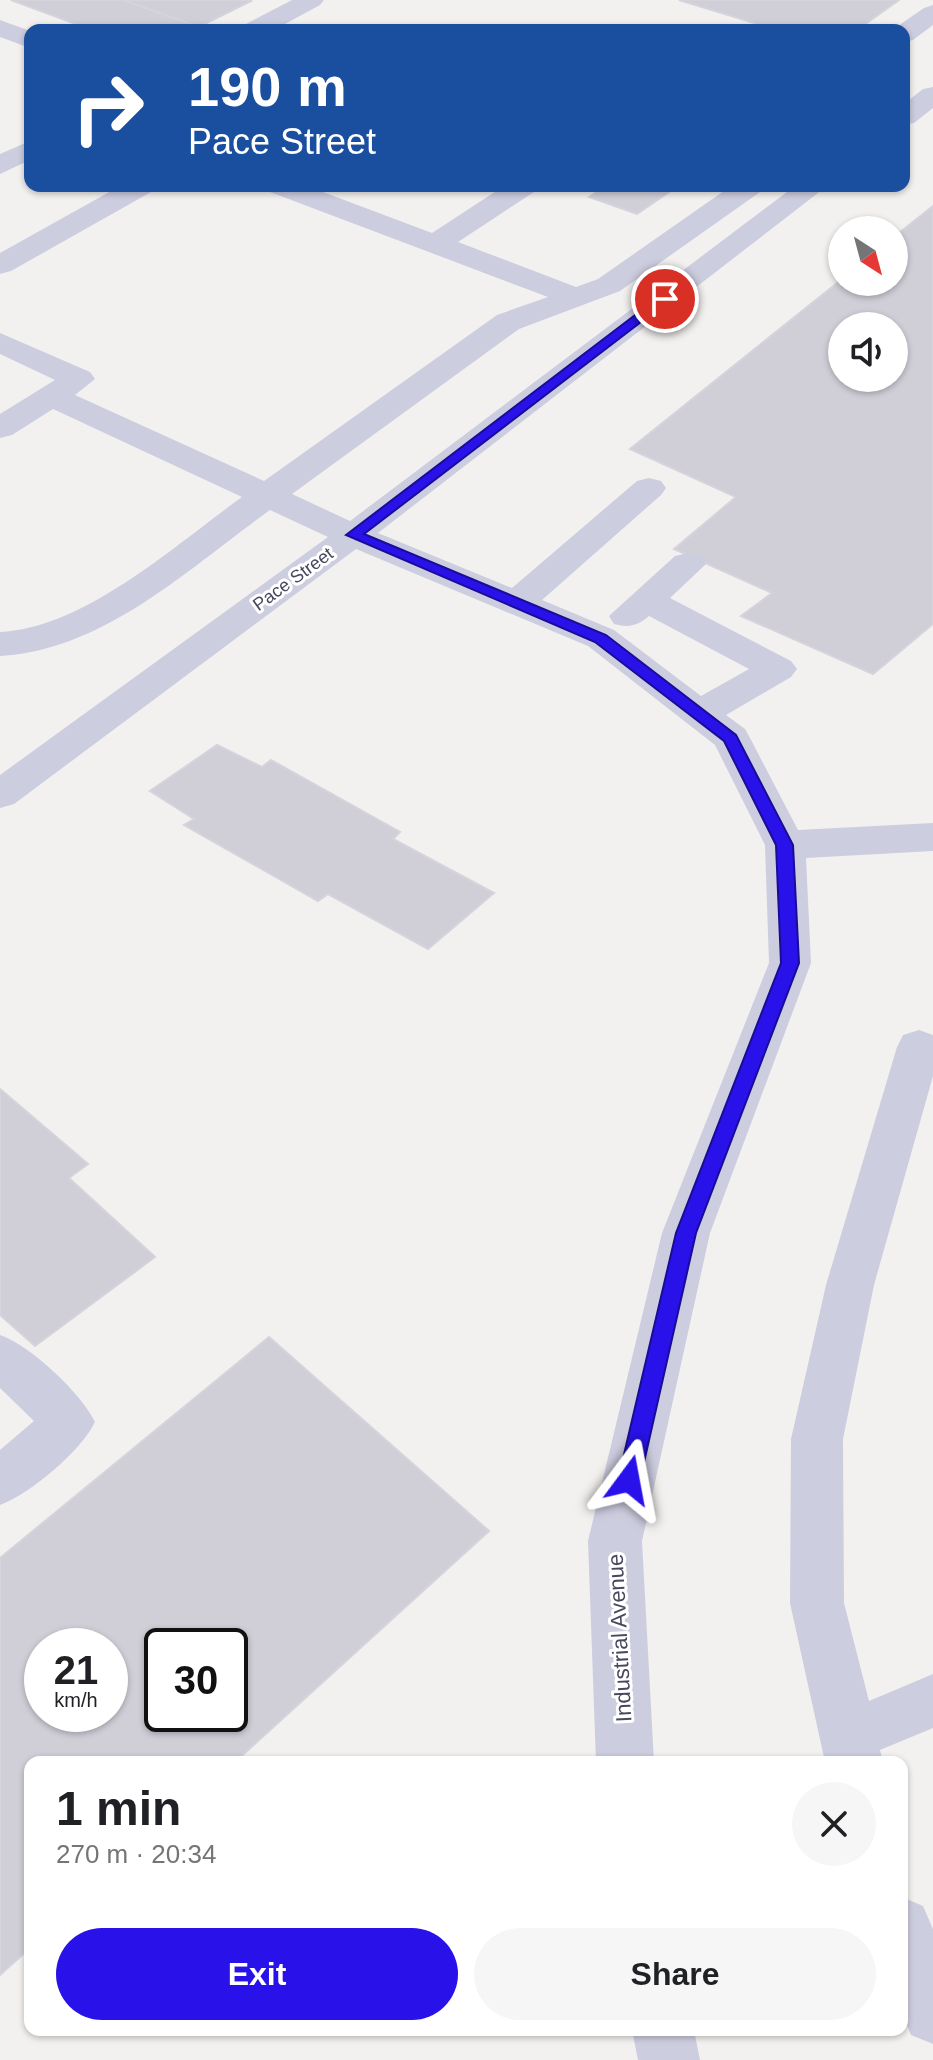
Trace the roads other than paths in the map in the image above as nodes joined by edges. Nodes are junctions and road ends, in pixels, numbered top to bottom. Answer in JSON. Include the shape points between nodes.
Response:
{"nodes":[{"id":1,"x":311,"y":0,"type":"edge"},
{"id":2,"x":933,"y":13,"type":"edge"},
{"id":3,"x":266,"y":24,"type":"edge"},
{"id":4,"x":0,"y":28,"type":"edge"},
{"id":5,"x":910,"y":30,"type":"edge"},
{"id":6,"x":24,"y":38,"type":"edge"},
{"id":7,"x":933,"y":95,"type":"edge"},
{"id":8,"x":910,"y":112,"type":"edge"},
{"id":9,"x":24,"y":152,"type":"edge"},
{"id":10,"x":0,"y":165,"type":"edge"},
{"id":11,"x":130,"y":192,"type":"edge"},
{"id":12,"x":296,"y":192,"type":"edge"},
{"id":13,"x":515,"y":192,"type":"edge"},
{"id":14,"x":741,"y":192,"type":"edge"},
{"id":15,"x":805,"y":192,"type":"edge"},
{"id":16,"x":435,"y":244,"type":"junction"},
{"id":17,"x":0,"y":265,"type":"edge"},
{"id":18,"x":576,"y":297,"type":"junction"},
{"id":19,"x":0,"y":342,"type":"edge"},
{"id":20,"x":51,"y":396,"type":"junction"},
{"id":21,"x":0,"y":428,"type":"edge"},
{"id":22,"x":649,"y":488,"type":"dead end"},
{"id":23,"x":266,"y":495,"type":"junction"},
{"id":24,"x":353,"y":535,"type":"junction"},
{"id":25,"x":688,"y":564,"type":"dead end"},
{"id":26,"x":646,"y":600,"type":"junction"},
{"id":27,"x":517,"y":603,"type":"junction"},
{"id":28,"x":601,"y":638,"type":"junction"},
{"id":29,"x":0,"y":644,"type":"edge"},
{"id":30,"x":699,"y":714,"type":"junction"},
{"id":31,"x":0,"y":795,"type":"edge"},
{"id":32,"x":933,"y":837,"type":"edge"},
{"id":33,"x":785,"y":845,"type":"junction"},
{"id":34,"x":919,"y":1047,"type":"dead end"},
{"id":35,"x":0,"y":1356,"type":"edge"},
{"id":36,"x":0,"y":1482,"type":"edge"},
{"id":37,"x":933,"y":1701,"type":"edge"},
{"id":38,"x":851,"y":1749,"type":"edge"},
{"id":39,"x":625,"y":1756,"type":"edge"},
{"id":40,"x":908,"y":1944,"type":"edge"},
{"id":41,"x":933,"y":2013,"type":"edge"},
{"id":42,"x":664,"y":2036,"type":"edge"},
{"id":43,"x":669,"y":2060,"type":"edge"}],
"edges":[{"from":1,"to":3,"type":"street"},
{"from":2,"to":5,"type":"street"},
{"from":4,"to":6,"type":"street"},
{"from":7,"to":8,"type":"street"},
{"from":9,"to":10,"type":"street"},
{"from":11,"to":17,"type":"street"},
{"from":12,"to":16,"type":"street"},
{"from":13,"to":16,"type":"street"},
{"from":14,"to":18,"type":"street","via":[[609,285]]},
{"from":15,"to":24,"type":"street","name":"Pace Street"},
{"from":16,"to":18,"type":"street"},
{"from":18,"to":23,"type":"street","via":[[508,322]]},
{"from":19,"to":20,"type":"street","via":[[79,379]]},
{"from":20,"to":21,"type":"street"},
{"from":20,"to":23,"type":"street","name":"Industrial Avenue"},
{"from":22,"to":27,"type":"street"},
{"from":23,"to":24,"type":"street","name":"Industrial Avenue"},
{"from":23,"to":29,"type":"street","via":[[109,609],[67,630]]},
{"from":24,"to":27,"type":"street","name":"Industrial Avenue"},
{"from":24,"to":31,"type":"street","name":"Pace Street"},
{"from":25,"to":26,"type":"street"},
{"from":26,"to":28,"type":"street"},
{"from":26,"to":30,"type":"street","via":[[778,669]]},
{"from":27,"to":28,"type":"street","name":"Industrial Avenue"},
{"from":28,"to":30,"type":"street","name":"Industrial Avenue"},
{"from":30,"to":33,"type":"street","name":"Industrial Avenue","via":[[731,738]]},
{"from":32,"to":33,"type":"street"},
{"from":33,"to":39,"type":"street","name":"Industrial Avenue","via":[[790,963],[686,1233],[615,1541]]},
{"from":34,"to":38,"type":"street","via":[[850,1285],[817,1439],[817,1603]]},
{"from":35,"to":36,"type":"street","via":[[69,1422]]},
{"from":37,"to":38,"type":"street"},
{"from":40,"to":41,"type":"street"},
{"from":42,"to":43,"type":"street"}]}
